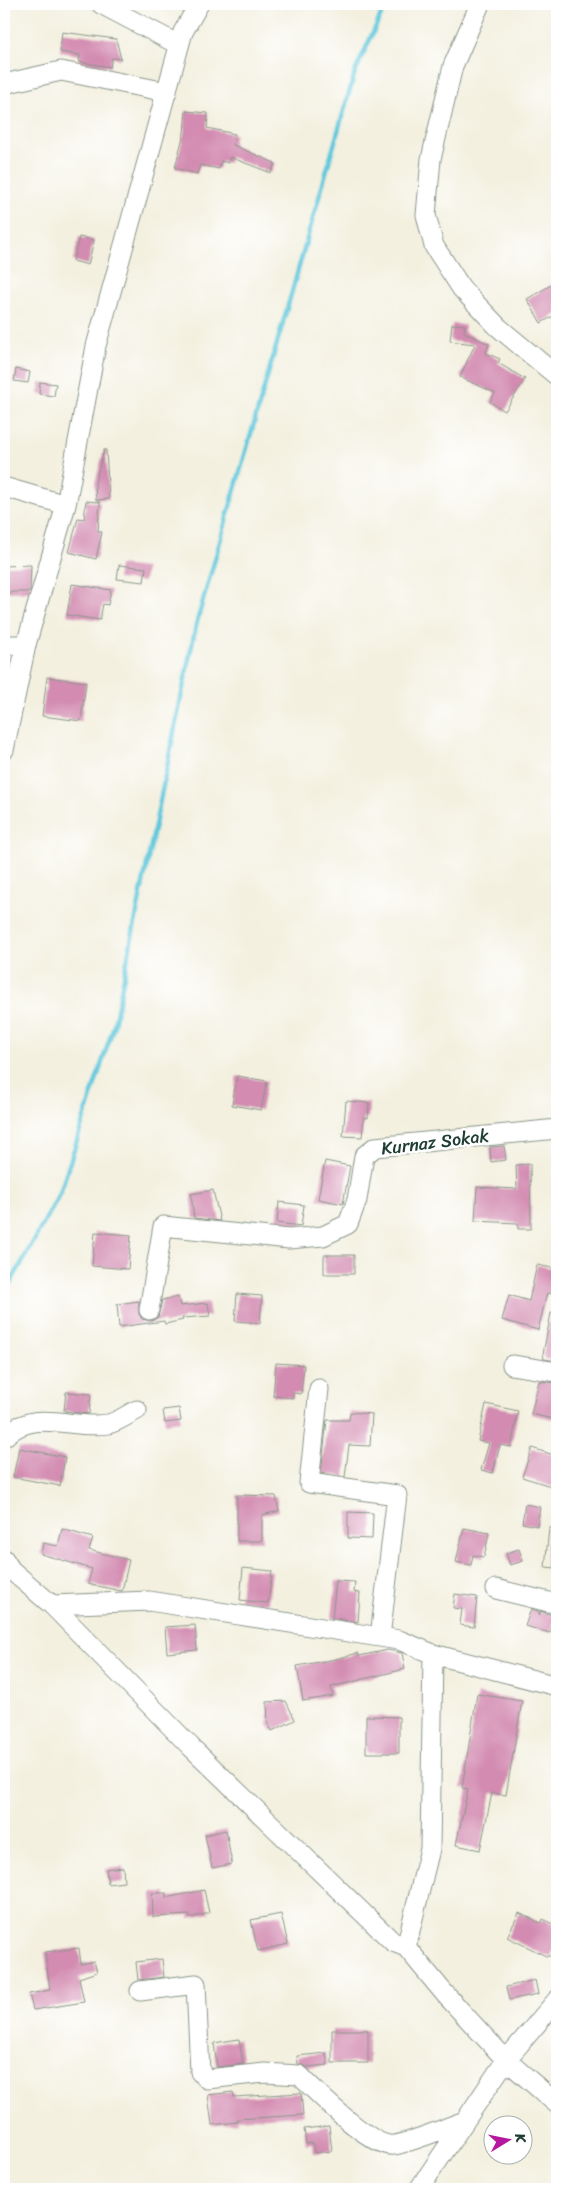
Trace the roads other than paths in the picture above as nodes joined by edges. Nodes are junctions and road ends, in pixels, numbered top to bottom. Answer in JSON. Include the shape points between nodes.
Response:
{"nodes":[{"id":1,"x":101,"y":4,"type":"edge"},
{"id":2,"x":199,"y":4,"type":"edge"},
{"id":3,"x":480,"y":4,"type":"edge"},
{"id":4,"x":179,"y":45,"type":"junction"},
{"id":5,"x":4,"y":84,"type":"edge"},
{"id":6,"x":167,"y":92,"type":"junction"},
{"id":7,"x":557,"y":376,"type":"edge"},
{"id":8,"x":4,"y":487,"type":"edge"},
{"id":9,"x":66,"y":506,"type":"junction"},
{"id":10,"x":4,"y":645,"type":"edge"},
{"id":11,"x":26,"y":645,"type":"junction"},
{"id":12,"x":5,"y":740,"type":"edge"},
{"id":13,"x":557,"y":1129,"type":"edge"},
{"id":14,"x":149,"y":1310,"type":"dead end"},
{"id":15,"x":512,"y":1365,"type":"dead end"},
{"id":16,"x":557,"y":1372,"type":"edge"},
{"id":17,"x":319,"y":1389,"type":"dead end"},
{"id":18,"x":137,"y":1410,"type":"dead end"},
{"id":19,"x":4,"y":1438,"type":"edge"},
{"id":20,"x":4,"y":1559,"type":"edge"},
{"id":21,"x":496,"y":1590,"type":"dead end"},
{"id":22,"x":557,"y":1604,"type":"edge"},
{"id":23,"x":52,"y":1605,"type":"junction"},
{"id":24,"x":380,"y":1638,"type":"junction"},
{"id":25,"x":432,"y":1654,"type":"junction"},
{"id":26,"x":557,"y":1686,"type":"edge"},
{"id":27,"x":406,"y":1947,"type":"junction"},
{"id":28,"x":140,"y":1991,"type":"dead end"},
{"id":29,"x":556,"y":2003,"type":"edge"},
{"id":30,"x":506,"y":2060,"type":"junction"},
{"id":31,"x":557,"y":2104,"type":"edge"},
{"id":32,"x":465,"y":2121,"type":"junction"},
{"id":33,"x":419,"y":2189,"type":"edge"}],
"edges":[{"from":1,"to":4,"type":"street"},
{"from":2,"to":4,"type":"street"},
{"from":3,"to":7,"type":"street","via":[[453,66],[431,159],[426,215],[434,246],[462,289],[498,327]]},
{"from":4,"to":6,"type":"street"},
{"from":5,"to":6,"type":"street","via":[[61,71]]},
{"from":6,"to":9,"type":"street","via":[[96,346]]},
{"from":8,"to":9,"type":"street"},
{"from":9,"to":11,"type":"street"},
{"from":10,"to":11,"type":"street"},
{"from":11,"to":12,"type":"street"},
{"from":13,"to":14,"type":"street","name":"Kurnaz Sokak","via":[[375,1146],[364,1156],[357,1200],[348,1224],[323,1236],[289,1239],[163,1226]]},
{"from":15,"to":16,"type":"street"},
{"from":17,"to":24,"type":"street","via":[[309,1483],[397,1495]]},
{"from":18,"to":19,"type":"street","via":[[110,1424],[32,1420],[12,1429]]},
{"from":20,"to":23,"type":"street","via":[[11,1570]]},
{"from":21,"to":22,"type":"street"},
{"from":23,"to":24,"type":"street","via":[[149,1601]]},
{"from":23,"to":27,"type":"street","via":[[191,1748],[393,1942]]},
{"from":24,"to":25,"type":"street","via":[[399,1640]]},
{"from":25,"to":26,"type":"street"},
{"from":25,"to":27,"type":"street","via":[[430,1849]]},
{"from":27,"to":30,"type":"street"},
{"from":28,"to":32,"type":"street","via":[[196,1984],[200,2072],[207,2079],[265,2073],[299,2075],[350,2123],[376,2140],[393,2145]]},
{"from":29,"to":30,"type":"street"},
{"from":30,"to":31,"type":"street"},
{"from":30,"to":32,"type":"street"},
{"from":32,"to":33,"type":"street"}]}
